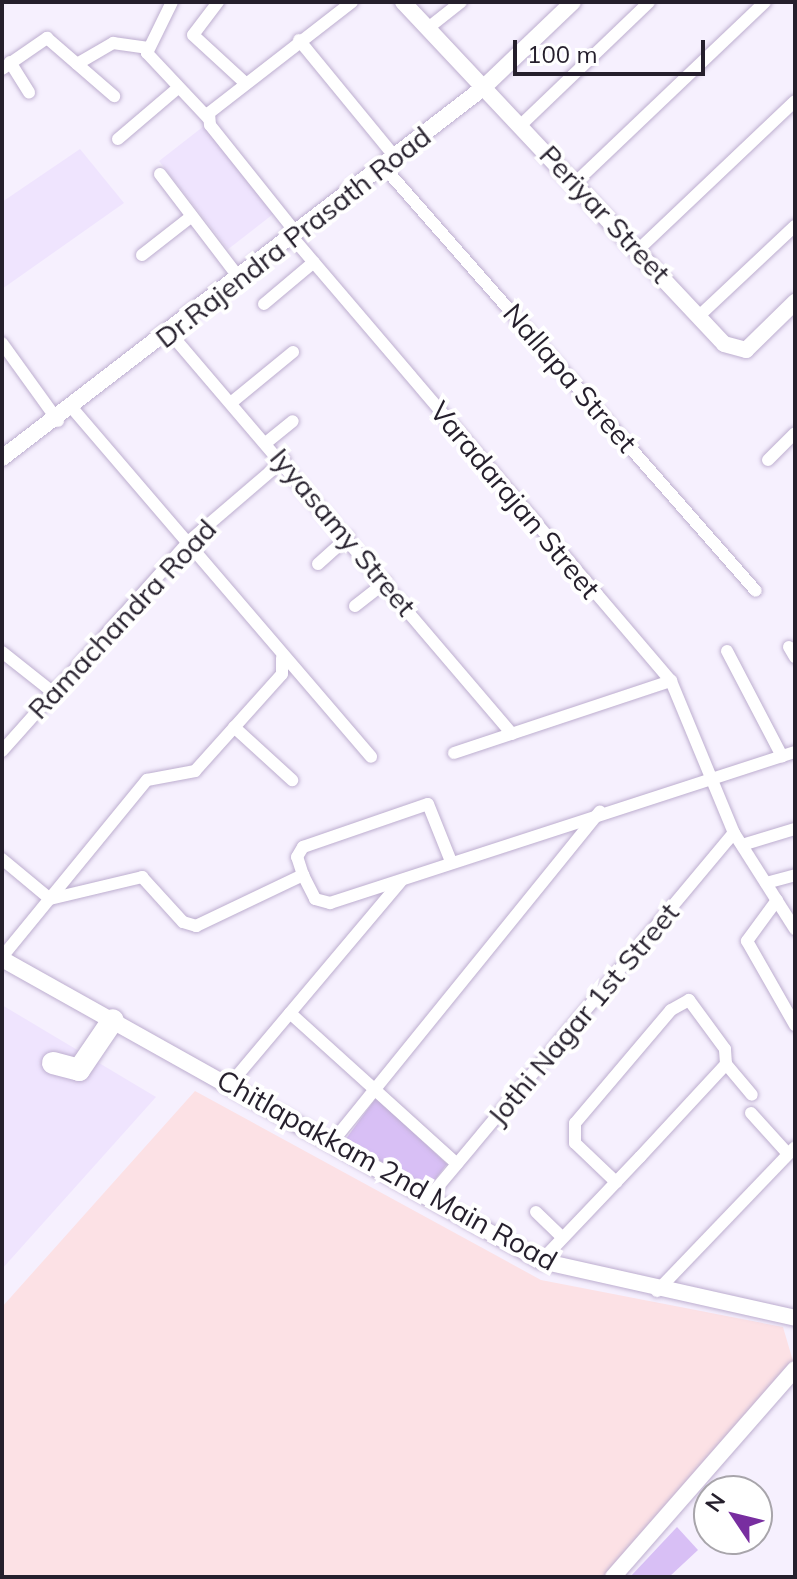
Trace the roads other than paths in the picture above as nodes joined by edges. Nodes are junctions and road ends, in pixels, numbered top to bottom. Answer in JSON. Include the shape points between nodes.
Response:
{"nodes":[{"id":1,"x":172,"y":2,"type":"edge"},
{"id":2,"x":218,"y":2,"type":"edge"},
{"id":3,"x":352,"y":2,"type":"edge"},
{"id":4,"x":403,"y":2,"type":"edge"},
{"id":5,"x":461,"y":2,"type":"edge"},
{"id":6,"x":573,"y":2,"type":"edge"},
{"id":7,"x":649,"y":2,"type":"edge"},
{"id":8,"x":765,"y":2,"type":"edge"},
{"id":9,"x":428,"y":28,"type":"junction"},
{"id":10,"x":299,"y":40,"type":"junction"},
{"id":11,"x":147,"y":48,"type":"junction"},
{"id":12,"x":77,"y":64,"type":"junction"},
{"id":13,"x":6,"y":66,"type":"edge"},
{"id":14,"x":243,"y":81,"type":"junction"},
{"id":15,"x":178,"y":88,"type":"junction"},
{"id":16,"x":483,"y":88,"type":"junction"},
{"id":17,"x":29,"y":93,"type":"dead end"},
{"id":18,"x":114,"y":96,"type":"dead end"},
{"id":19,"x":795,"y":101,"type":"edge"},
{"id":20,"x":208,"y":118,"type":"junction"},
{"id":21,"x":522,"y":124,"type":"junction"},
{"id":22,"x":118,"y":139,"type":"dead end"},
{"id":23,"x":389,"y":162,"type":"junction"},
{"id":24,"x":160,"y":174,"type":"dead end"},
{"id":25,"x":576,"y":182,"type":"junction"},
{"id":26,"x":192,"y":216,"type":"junction"},
{"id":27,"x":795,"y":226,"type":"edge"},
{"id":28,"x":295,"y":236,"type":"junction"},
{"id":29,"x":638,"y":250,"type":"junction"},
{"id":30,"x":142,"y":255,"type":"dead end"},
{"id":31,"x":314,"y":262,"type":"junction"},
{"id":32,"x":240,"y":279,"type":"junction"},
{"id":33,"x":264,"y":304,"type":"dead end"},
{"id":34,"x":791,"y":313,"type":"edge"},
{"id":35,"x":699,"y":316,"type":"junction"},
{"id":36,"x":170,"y":333,"type":"junction"},
{"id":37,"x":2,"y":343,"type":"edge"},
{"id":38,"x":293,"y":352,"type":"dead end"},
{"id":39,"x":232,"y":402,"type":"junction"},
{"id":40,"x":73,"y":409,"type":"junction"},
{"id":41,"x":58,"y":421,"type":"junction"},
{"id":42,"x":293,"y":421,"type":"dead end"},
{"id":43,"x":795,"y":433,"type":"edge"},
{"id":44,"x":267,"y":442,"type":"junction"},
{"id":45,"x":2,"y":458,"type":"edge"},
{"id":46,"x":284,"y":460,"type":"junction"},
{"id":47,"x":768,"y":460,"type":"dead end"},
{"id":48,"x":348,"y":537,"type":"junction"},
{"id":49,"x":187,"y":543,"type":"junction"},
{"id":50,"x":318,"y":564,"type":"dead end"},
{"id":51,"x":386,"y":582,"type":"junction"},
{"id":52,"x":756,"y":591,"type":"dead end"},
{"id":53,"x":355,"y":606,"type":"dead end"},
{"id":54,"x":727,"y":651,"type":"dead end"},
{"id":55,"x":2,"y":652,"type":"edge"},
{"id":56,"x":282,"y":657,"type":"junction"},
{"id":57,"x":671,"y":681,"type":"junction"},
{"id":58,"x":50,"y":690,"type":"junction"},
{"id":59,"x":234,"y":727,"type":"junction"},
{"id":60,"x":512,"y":734,"type":"junction"},
{"id":61,"x":2,"y":751,"type":"edge"},
{"id":62,"x":454,"y":753,"type":"dead end"},
{"id":63,"x":789,"y":754,"type":"edge"},
{"id":64,"x":371,"y":757,"type":"dead end"},
{"id":65,"x":712,"y":777,"type":"junction"},
{"id":66,"x":292,"y":780,"type":"dead end"},
{"id":67,"x":601,"y":810,"type":"junction"},
{"id":68,"x":795,"y":829,"type":"edge"},
{"id":69,"x":734,"y":833,"type":"junction"},
{"id":70,"x":742,"y":845,"type":"junction"},
{"id":71,"x":2,"y":859,"type":"edge"},
{"id":72,"x":450,"y":859,"type":"junction"},
{"id":73,"x":303,"y":875,"type":"junction"},
{"id":74,"x":795,"y":875,"type":"edge"},
{"id":75,"x":401,"y":881,"type":"junction"},
{"id":76,"x":766,"y":883,"type":"junction"},
{"id":77,"x":50,"y":899,"type":"junction"},
{"id":78,"x":777,"y":900,"type":"junction"},
{"id":79,"x":794,"y":925,"type":"edge"},
{"id":80,"x":2,"y":958,"type":"edge"},
{"id":81,"x":290,"y":1013,"type":"junction"},
{"id":82,"x":113,"y":1020,"type":"junction"},
{"id":83,"x":795,"y":1025,"type":"edge"},
{"id":84,"x":53,"y":1063,"type":"dead end"},
{"id":85,"x":726,"y":1064,"type":"junction"},
{"id":86,"x":231,"y":1083,"type":"junction"},
{"id":87,"x":374,"y":1091,"type":"junction"},
{"id":88,"x":752,"y":1095,"type":"dead end"},
{"id":89,"x":751,"y":1113,"type":"dead end"},
{"id":90,"x":333,"y":1141,"type":"junction"},
{"id":91,"x":792,"y":1150,"type":"edge"},
{"id":92,"x":457,"y":1164,"type":"junction"},
{"id":93,"x":616,"y":1182,"type":"junction"},
{"id":94,"x":431,"y":1195,"type":"junction"},
{"id":95,"x":536,"y":1212,"type":"dead end"},
{"id":96,"x":563,"y":1238,"type":"junction"},
{"id":97,"x":541,"y":1261,"type":"junction"},
{"id":98,"x":657,"y":1291,"type":"junction"},
{"id":99,"x":795,"y":1318,"type":"edge"},
{"id":100,"x":795,"y":1369,"type":"edge"},
{"id":101,"x":613,"y":1577,"type":"edge"}],
"edges":[{"from":1,"to":11,"type":"street"},
{"from":2,"to":14,"type":"street","via":[[193,35]]},
{"from":3,"to":10,"type":"street"},
{"from":4,"to":9,"type":"street","name":"Periyar Street"},
{"from":5,"to":9,"type":"street"},
{"from":6,"to":16,"type":"street","name":"Dr.Rajendra Prasath Road"},
{"from":7,"to":21,"type":"street"},
{"from":8,"to":25,"type":"street"},
{"from":9,"to":16,"type":"street","name":"Periyar Street"},
{"from":10,"to":14,"type":"street"},
{"from":10,"to":23,"type":"street","name":"Nallapa Street"},
{"from":11,"to":12,"type":"street","via":[[113,43]]},
{"from":11,"to":15,"type":"street","name":"Varadarajan Street"},
{"from":12,"to":13,"type":"street","via":[[47,38]]},
{"from":12,"to":18,"type":"street"},
{"from":13,"to":17,"type":"street"},
{"from":14,"to":20,"type":"street","via":[[213,104]]},
{"from":15,"to":20,"type":"street","name":"Varadarajan Street"},
{"from":15,"to":22,"type":"street"},
{"from":16,"to":21,"type":"street","name":"Periyar Street"},
{"from":16,"to":23,"type":"street","name":"Dr.Rajendra Prasath Road"},
{"from":19,"to":29,"type":"street"},
{"from":20,"to":28,"type":"street","name":"Varadarajan Street"},
{"from":21,"to":25,"type":"street","name":"Periyar Street"},
{"from":23,"to":28,"type":"street","name":"Dr.Rajendra Prasath Road"},
{"from":23,"to":52,"type":"street","name":"Nallapa Street"},
{"from":24,"to":26,"type":"street"},
{"from":25,"to":29,"type":"street","name":"Periyar Street"},
{"from":26,"to":30,"type":"street"},
{"from":26,"to":32,"type":"street"},
{"from":27,"to":35,"type":"street"},
{"from":28,"to":31,"type":"street","name":"Varadarajan Street"},
{"from":28,"to":32,"type":"street","name":"Dr.Rajendra Prasath Road"},
{"from":29,"to":35,"type":"street","name":"Periyar Street"},
{"from":31,"to":33,"type":"street"},
{"from":31,"to":57,"type":"street","name":"Varadarajan Street"},
{"from":32,"to":36,"type":"street","name":"Dr.Rajendra Prasath Road"},
{"from":34,"to":35,"type":"street","name":"Periyar Street","via":[[746,350],[724,344]]},
{"from":36,"to":39,"type":"street","name":"Iyyasamy Street"},
{"from":36,"to":40,"type":"street","name":"Dr.Rajendra Prasath Road"},
{"from":37,"to":41,"type":"street"},
{"from":38,"to":39,"type":"street"},
{"from":39,"to":44,"type":"street","name":"Iyyasamy Street"},
{"from":40,"to":41,"type":"street","name":"Dr.Rajendra Prasath Road"},
{"from":40,"to":49,"type":"street"},
{"from":41,"to":45,"type":"street","name":"Dr.Rajendra Prasath Road"},
{"from":42,"to":44,"type":"street"},
{"from":43,"to":47,"type":"street"},
{"from":44,"to":46,"type":"street","name":"Iyyasamy Street"},
{"from":46,"to":48,"type":"street","name":"Iyyasamy Street"},
{"from":46,"to":49,"type":"street","name":"Ramachandra Road"},
{"from":48,"to":50,"type":"street"},
{"from":48,"to":51,"type":"street","name":"Iyyasamy Street"},
{"from":49,"to":56,"type":"street"},
{"from":49,"to":58,"type":"street","name":"Ramachandra Road"},
{"from":51,"to":53,"type":"street"},
{"from":51,"to":60,"type":"street","name":"Iyyasamy Street"},
{"from":54,"to":63,"type":"street"},
{"from":55,"to":58,"type":"street"},
{"from":56,"to":59,"type":"street","via":[[282,674]]},
{"from":56,"to":64,"type":"street"},
{"from":57,"to":60,"type":"street"},
{"from":57,"to":65,"type":"street","name":"Varadarajan Street"},
{"from":58,"to":61,"type":"street","name":"Ramachandra Road"},
{"from":59,"to":66,"type":"street"},
{"from":59,"to":77,"type":"street","via":[[189,776],[147,780]]},
{"from":60,"to":62,"type":"street"},
{"from":63,"to":65,"type":"street"},
{"from":65,"to":67,"type":"street"},
{"from":65,"to":69,"type":"street","name":"Varadarajan Street"},
{"from":67,"to":72,"type":"street"},
{"from":67,"to":87,"type":"street"},
{"from":68,"to":70,"type":"street"},
{"from":69,"to":70,"type":"street","name":"Varadarajan Street"},
{"from":69,"to":92,"type":"street","name":"Jothi Nagar 1st Street"},
{"from":70,"to":76,"type":"street","name":"Varadarajan Street"},
{"from":71,"to":77,"type":"street"},
{"from":72,"to":73,"type":"street","via":[[428,804],[303,847],[297,857]]},
{"from":72,"to":75,"type":"street"},
{"from":73,"to":75,"type":"street","via":[[323,904]]},
{"from":73,"to":77,"type":"street","via":[[196,926],[183,922],[142,877]]},
{"from":74,"to":76,"type":"street"},
{"from":75,"to":81,"type":"street"},
{"from":76,"to":78,"type":"street","name":"Varadarajan Street"},
{"from":77,"to":80,"type":"street"},
{"from":78,"to":79,"type":"street","name":"Varadarajan Street"},
{"from":78,"to":83,"type":"street","via":[[747,941]]},
{"from":80,"to":82,"type":"street","name":"Chitlapakkam 2nd Main Road"},
{"from":81,"to":86,"type":"street"},
{"from":81,"to":87,"type":"street"},
{"from":82,"to":84,"type":"highway","via":[[79,1070]]},
{"from":82,"to":86,"type":"street","name":"Chitlapakkam 2nd Main Road"},
{"from":85,"to":88,"type":"street"},
{"from":85,"to":93,"type":"street"},
{"from":85,"to":93,"type":"street","via":[[725,1049],[696,1004],[676,1004],[575,1123],[575,1143]]},
{"from":86,"to":90,"type":"street","name":"Chitlapakkam 2nd Main Road"},
{"from":87,"to":90,"type":"street"},
{"from":87,"to":92,"type":"street"},
{"from":89,"to":91,"type":"street"},
{"from":90,"to":94,"type":"street","name":"Chitlapakkam 2nd Main Road"},
{"from":91,"to":98,"type":"street"},
{"from":92,"to":94,"type":"street","name":"Jothi Nagar 1st Street"},
{"from":93,"to":96,"type":"street"},
{"from":94,"to":97,"type":"street","name":"Chitlapakkam 2nd Main Road"},
{"from":95,"to":96,"type":"street"},
{"from":96,"to":97,"type":"street"},
{"from":97,"to":98,"type":"street","name":"Chitlapakkam 2nd Main Road"},
{"from":98,"to":99,"type":"street","name":"Chitlapakkam 2nd Main Road"},
{"from":100,"to":101,"type":"street"}]}
